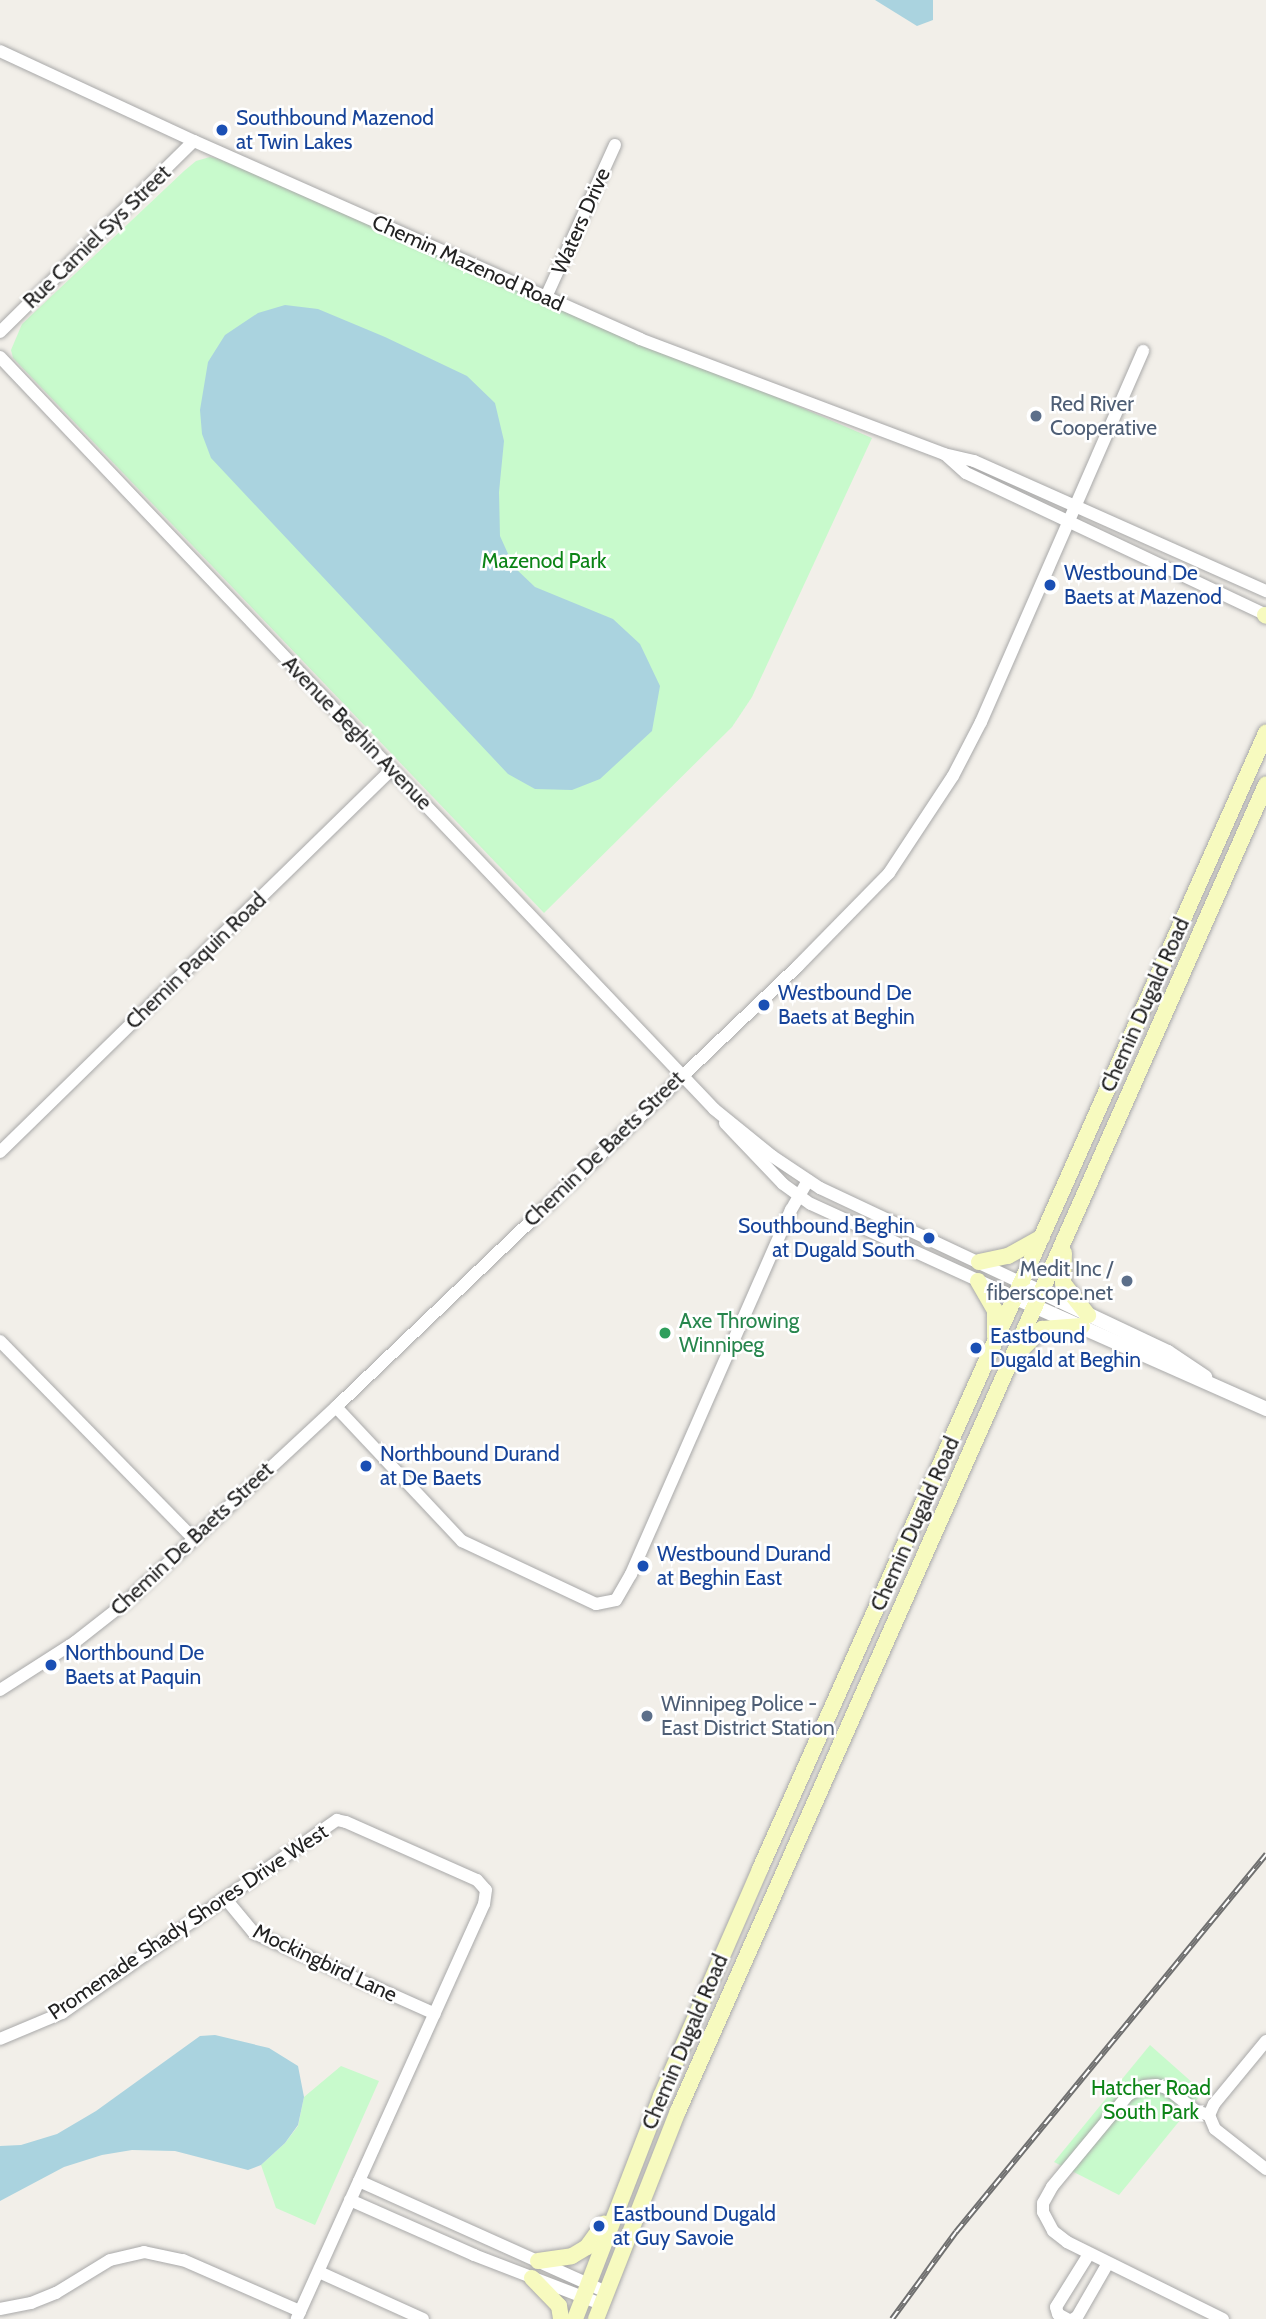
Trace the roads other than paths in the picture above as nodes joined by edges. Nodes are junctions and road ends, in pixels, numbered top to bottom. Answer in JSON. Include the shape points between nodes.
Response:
{"nodes":[{"id":1,"x":0,"y":51,"type":"edge"},
{"id":2,"x":194,"y":142,"type":"junction"},
{"id":3,"x":615,"y":145,"type":"dead end"},
{"id":4,"x":547,"y":297,"type":"junction"},
{"id":5,"x":0,"y":332,"type":"edge"},
{"id":6,"x":1143,"y":351,"type":"dead end"},
{"id":7,"x":0,"y":357,"type":"edge"},
{"id":8,"x":944,"y":454,"type":"junction"},
{"id":9,"x":1075,"y":504,"type":"junction"},
{"id":10,"x":1068,"y":520,"type":"junction"},
{"id":11,"x":1266,"y":591,"type":"edge"},
{"id":12,"x":1266,"y":615,"type":"edge"},
{"id":13,"x":1266,"y":733,"type":"edge"},
{"id":14,"x":391,"y":770,"type":"junction"},
{"id":15,"x":1266,"y":785,"type":"edge"},
{"id":16,"x":682,"y":1074,"type":"junction"},
{"id":17,"x":715,"y":1109,"type":"junction"},
{"id":18,"x":0,"y":1152,"type":"edge"},
{"id":19,"x":808,"y":1181,"type":"junction"},
{"id":20,"x":799,"y":1196,"type":"junction"},
{"id":21,"x":1042,"y":1237,"type":"junction"},
{"id":22,"x":1066,"y":1241,"type":"junction"},
{"id":23,"x":979,"y":1262,"type":"junction"},
{"id":24,"x":978,"y":1282,"type":"junction"},
{"id":25,"x":1019,"y":1291,"type":"junction"},
{"id":26,"x":1037,"y":1299,"type":"junction"},
{"id":27,"x":1085,"y":1320,"type":"junction"},
{"id":28,"x":0,"y":1341,"type":"edge"},
{"id":29,"x":995,"y":1342,"type":"junction"},
{"id":30,"x":1010,"y":1362,"type":"junction"},
{"id":31,"x":335,"y":1407,"type":"junction"},
{"id":32,"x":1266,"y":1409,"type":"edge"},
{"id":33,"x":194,"y":1539,"type":"junction"},
{"id":34,"x":0,"y":1690,"type":"edge"},
{"id":35,"x":225,"y":1898,"type":"junction"},
{"id":36,"x":435,"y":2014,"type":"junction"},
{"id":37,"x":0,"y":2039,"type":"edge"},
{"id":38,"x":1266,"y":2041,"type":"edge"},
{"id":39,"x":1209,"y":2115,"type":"junction"},
{"id":40,"x":1266,"y":2169,"type":"edge"},
{"id":41,"x":359,"y":2181,"type":"junction"},
{"id":42,"x":350,"y":2200,"type":"junction"},
{"id":43,"x":615,"y":2211,"type":"junction"},
{"id":44,"x":1089,"y":2253,"type":"junction"},
{"id":45,"x":538,"y":2261,"type":"junction"},
{"id":46,"x":1108,"y":2263,"type":"junction"},
{"id":47,"x":319,"y":2272,"type":"junction"},
{"id":48,"x":532,"y":2278,"type":"junction"},
{"id":49,"x":585,"y":2290,"type":"junction"},
{"id":50,"x":601,"y":2305,"type":"edge"},
{"id":51,"x":0,"y":2309,"type":"edge"},
{"id":52,"x":299,"y":2315,"type":"edge"},
{"id":53,"x":423,"y":2319,"type":"edge"},
{"id":54,"x":561,"y":2319,"type":"edge"},
{"id":55,"x":575,"y":2319,"type":"edge"},
{"id":56,"x":1067,"y":2319,"type":"edge"},
{"id":57,"x":1073,"y":2319,"type":"edge"},
{"id":58,"x":1223,"y":2319,"type":"edge"}],
"edges":[{"from":1,"to":2,"type":"street","name":"Chemin Mazenod Road"},
{"from":2,"to":4,"type":"street","name":"Chemin Mazenod Road"},
{"from":2,"to":5,"type":"street","name":"Rue Camiel Sys Street"},
{"from":3,"to":4,"type":"street","name":"Waters Drive"},
{"from":4,"to":8,"type":"street","name":"Chemin Mazenod Road","via":[[640,339]]},
{"from":6,"to":9,"type":"street","name":"Chemin De Baets Street"},
{"from":7,"to":14,"type":"street","name":"Avenue Beghin Avenue"},
{"from":8,"to":9,"type":"street","name":"Chemin Mazenod Road","via":[[974,461]]},
{"from":8,"to":10,"type":"street","name":"Chemin Mazenod Road","via":[[966,473]]},
{"from":9,"to":10,"type":"street","name":"Chemin De Baets Street"},
{"from":9,"to":11,"type":"street","name":"Chemin Mazenod Road"},
{"from":10,"to":12,"type":"street","name":"Chemin Mazenod Road"},
{"from":10,"to":16,"type":"street","name":"Chemin De Baets Street","via":[[981,722],[953,776],[889,873],[811,954]]},
{"from":13,"to":21,"type":"main road","name":"Chemin Dugald Road"},
{"from":14,"to":16,"type":"street","name":"Avenue Beghin Avenue"},
{"from":14,"to":18,"type":"street","name":"Chemin Paquin Road"},
{"from":15,"to":22,"type":"main road","name":"Chemin Dugald Road"},
{"from":16,"to":17,"type":"street","name":"Avenue Beghin Avenue"},
{"from":16,"to":31,"type":"street","name":"Chemin De Baets Street"},
{"from":17,"to":19,"type":"street","name":"Avenue Beghin Avenue"},
{"from":17,"to":20,"type":"street","name":"Avenue Beghin Avenue","via":[[737,1138]]},
{"from":19,"to":20,"type":"street"},
{"from":19,"to":23,"type":"street","name":"Avenue Beghin Avenue"},
{"from":20,"to":24,"type":"street","name":"Avenue Beghin Avenue"},
{"from":20,"to":31,"type":"street","via":[[616,1600],[596,1604],[462,1541]]},
{"from":21,"to":23,"type":"main road","via":[[1008,1255]]},
{"from":21,"to":25,"type":"main road","name":"Chemin Dugald Road"},
{"from":22,"to":26,"type":"main road","name":"Chemin Dugald Road"},
{"from":22,"to":27,"type":"main road","via":[[1063,1283]]},
{"from":23,"to":25,"type":"street","name":"Avenue Beghin Avenue"},
{"from":24,"to":25,"type":"street","name":"Avenue Beghin Avenue"},
{"from":24,"to":29,"type":"main road","via":[[995,1310]]},
{"from":25,"to":26,"type":"street","name":"Avenue Beghin Avenue"},
{"from":25,"to":29,"type":"main road","name":"Chemin Dugald Road"},
{"from":26,"to":27,"type":"street","name":"Avenue Beghin Avenue"},
{"from":26,"to":30,"type":"main road","name":"Chemin Dugald Road"},
{"from":27,"to":30,"type":"main road","via":[[1042,1329]]},
{"from":27,"to":32,"type":"street","name":"Avenue Beghin Avenue","via":[[1163,1366]]},
{"from":28,"to":33,"type":"street"},
{"from":29,"to":43,"type":"main road","name":"Chemin Dugald Road","via":[[760,1868]]},
{"from":30,"to":50,"type":"main road","name":"Chemin Dugald Road","via":[[678,2110]]},
{"from":31,"to":33,"type":"street","name":"Chemin De Baets Street"},
{"from":33,"to":34,"type":"street","name":"Chemin De Baets Street","via":[[96,1627]]},
{"from":35,"to":36,"type":"street","name":"Mockingbird Lane","via":[[254,1933]]},
{"from":35,"to":36,"type":"street","name":"Promenade Shady Shores Drive West","via":[[337,1820],[477,1880],[486,1890],[484,1904]]},
{"from":35,"to":37,"type":"street","name":"Promenade Shady Shores Drive West","via":[[62,2013]]},
{"from":36,"to":41,"type":"street","name":"Promenade Shady Shores Drive West"},
{"from":38,"to":39,"type":"street"},
{"from":39,"to":40,"type":"street","via":[[1215,2129]]},
{"from":39,"to":44,"type":"street","via":[[1156,2085],[1128,2095],[1043,2203],[1046,2222],[1053,2231]]},
{"from":41,"to":42,"type":"street","name":"Promenade Shady Shores Drive West"},
{"from":41,"to":45,"type":"street"},
{"from":42,"to":47,"type":"street","name":"Promenade Shady Shores Drive West"},
{"from":42,"to":48,"type":"street"},
{"from":43,"to":45,"type":"main road","via":[[587,2247],[572,2256]]},
{"from":43,"to":49,"type":"main road","name":"Chemin Dugald Road"},
{"from":44,"to":46,"type":"street"},
{"from":44,"to":56,"type":"street","via":[[1056,2307]]},
{"from":45,"to":49,"type":"street"},
{"from":46,"to":57,"type":"street"},
{"from":46,"to":58,"type":"street"},
{"from":47,"to":52,"type":"street","name":"Promenade Shady Shores Drive West"},
{"from":47,"to":53,"type":"street"},
{"from":48,"to":49,"type":"street"},
{"from":48,"to":54,"type":"main road","via":[[559,2306]]},
{"from":49,"to":50,"type":"street"},
{"from":49,"to":55,"type":"main road","name":"Chemin Dugald Road"},
{"from":51,"to":52,"type":"street","via":[[56,2293],[110,2260],[144,2252],[183,2260]]}]}
